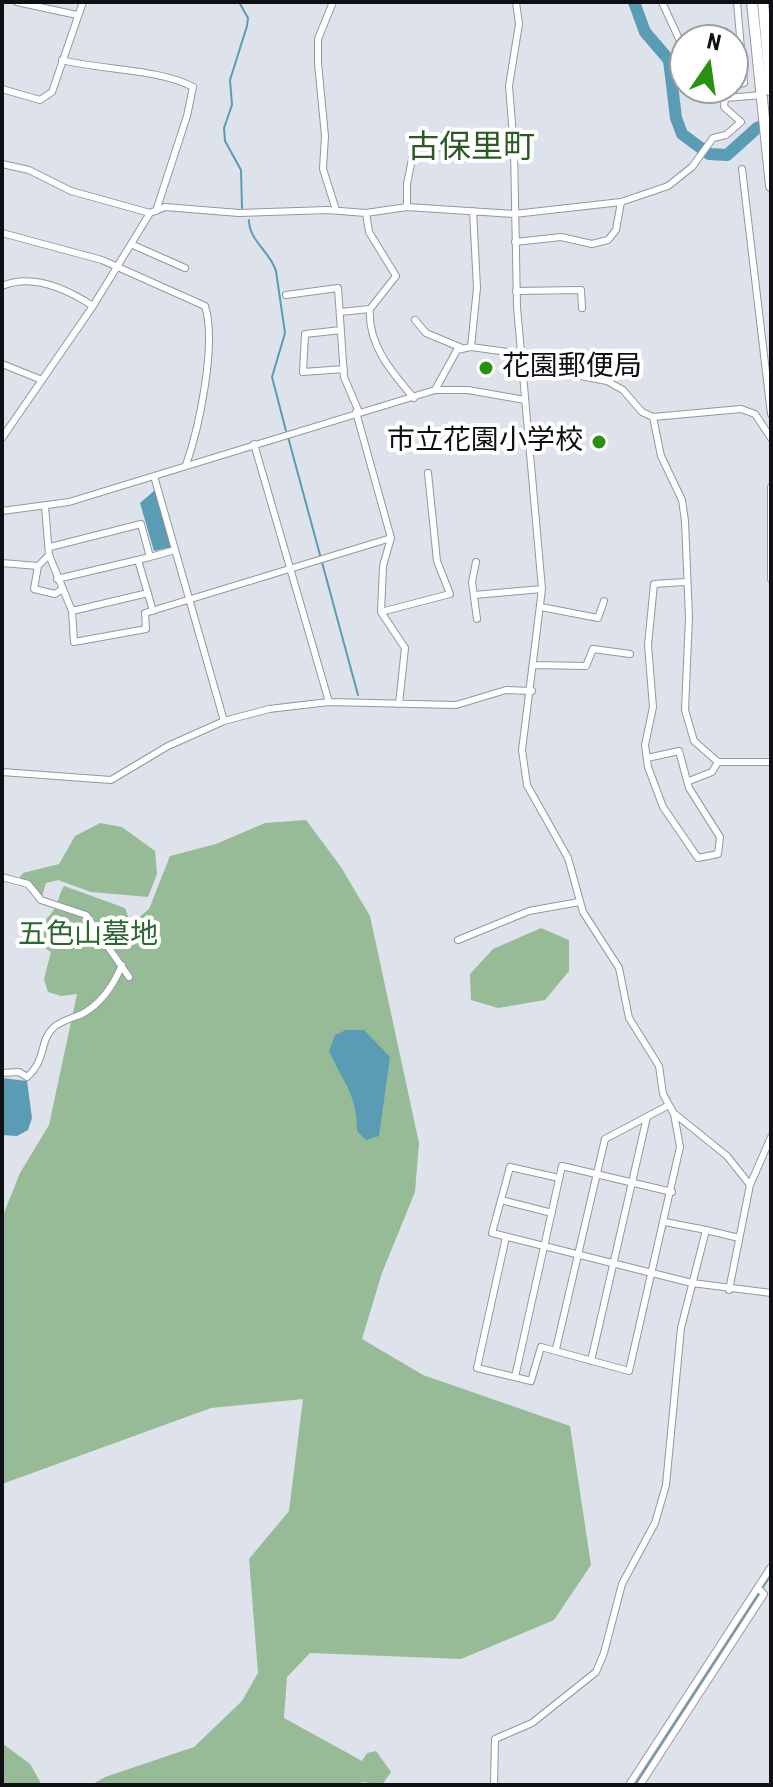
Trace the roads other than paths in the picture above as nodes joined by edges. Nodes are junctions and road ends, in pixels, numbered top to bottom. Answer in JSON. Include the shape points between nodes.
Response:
{"nodes":[{"id":1,"x":17,"y":2,"type":"edge"},
{"id":2,"x":83,"y":2,"type":"edge"},
{"id":3,"x":333,"y":2,"type":"edge"},
{"id":4,"x":516,"y":2,"type":"edge"},
{"id":5,"x":662,"y":2,"type":"edge"},
{"id":6,"x":737,"y":2,"type":"edge"},
{"id":7,"x":752,"y":2,"type":"edge"},
{"id":8,"x":763,"y":2,"type":"edge"},
{"id":9,"x":77,"y":15,"type":"junction"},
{"id":10,"x":672,"y":24,"type":"edge"},
{"id":11,"x":739,"y":24,"type":"edge"},
{"id":12,"x":62,"y":60,"type":"junction"},
{"id":13,"x":2,"y":89,"type":"edge"},
{"id":14,"x":767,"y":93,"type":"edge"},
{"id":15,"x":724,"y":104,"type":"edge"},
{"id":16,"x":514,"y":149,"type":"junction"},
{"id":17,"x":2,"y":164,"type":"edge"},
{"id":18,"x":742,"y":169,"type":"dead end"},
{"id":19,"x":771,"y":186,"type":"edge"},
{"id":20,"x":621,"y":202,"type":"junction"},
{"id":21,"x":407,"y":207,"type":"junction"},
{"id":22,"x":336,"y":210,"type":"junction"},
{"id":23,"x":473,"y":211,"type":"junction"},
{"id":24,"x":153,"y":212,"type":"junction"},
{"id":25,"x":366,"y":213,"type":"junction"},
{"id":26,"x":514,"y":214,"type":"junction"},
{"id":27,"x":2,"y":233,"type":"edge"},
{"id":28,"x":515,"y":242,"type":"junction"},
{"id":29,"x":133,"y":245,"type":"junction"},
{"id":30,"x":119,"y":267,"type":"junction"},
{"id":31,"x":185,"y":268,"type":"dead end"},
{"id":32,"x":2,"y":286,"type":"edge"},
{"id":33,"x":516,"y":291,"type":"junction"},
{"id":34,"x":286,"y":295,"type":"dead end"},
{"id":35,"x":93,"y":306,"type":"junction"},
{"id":36,"x":582,"y":308,"type":"dead end"},
{"id":37,"x":370,"y":309,"type":"junction"},
{"id":38,"x":340,"y":312,"type":"junction"},
{"id":39,"x":415,"y":320,"type":"dead end"},
{"id":40,"x":341,"y":330,"type":"junction"},
{"id":41,"x":471,"y":347,"type":"junction"},
{"id":42,"x":462,"y":348,"type":"junction"},
{"id":43,"x":523,"y":357,"type":"junction"},
{"id":44,"x":2,"y":364,"type":"edge"},
{"id":45,"x":344,"y":369,"type":"junction"},
{"id":46,"x":42,"y":380,"type":"junction"},
{"id":47,"x":435,"y":390,"type":"junction"},
{"id":48,"x":414,"y":398,"type":"junction"},
{"id":49,"x":525,"y":400,"type":"junction"},
{"id":50,"x":357,"y":412,"type":"junction"},
{"id":51,"x":771,"y":414,"type":"edge"},
{"id":52,"x":653,"y":417,"type":"junction"},
{"id":53,"x":2,"y":422,"type":"edge"},
{"id":54,"x":10,"y":427,"type":"junction"},
{"id":55,"x":2,"y":438,"type":"edge"},
{"id":56,"x":771,"y":438,"type":"edge"},
{"id":57,"x":254,"y":444,"type":"junction"},
{"id":58,"x":186,"y":465,"type":"junction"},
{"id":59,"x":428,"y":473,"type":"dead end"},
{"id":60,"x":154,"y":476,"type":"junction"},
{"id":61,"x":771,"y":487,"type":"edge"},
{"id":62,"x":45,"y":506,"type":"junction"},
{"id":63,"x":2,"y":511,"type":"edge"},
{"id":64,"x":391,"y":538,"type":"junction"},
{"id":65,"x":50,"y":547,"type":"junction"},
{"id":66,"x":175,"y":550,"type":"junction"},
{"id":67,"x":49,"y":555,"type":"junction"},
{"id":68,"x":150,"y":557,"type":"junction"},
{"id":69,"x":138,"y":560,"type":"junction"},
{"id":70,"x":476,"y":562,"type":"dead end"},
{"id":71,"x":2,"y":563,"type":"edge"},
{"id":72,"x":38,"y":566,"type":"junction"},
{"id":73,"x":291,"y":570,"type":"junction"},
{"id":74,"x":57,"y":579,"type":"junction"},
{"id":75,"x":771,"y":579,"type":"edge"},
{"id":76,"x":685,"y":582,"type":"junction"},
{"id":77,"x":542,"y":589,"type":"junction"},
{"id":78,"x":61,"y":590,"type":"junction"},
{"id":79,"x":148,"y":593,"type":"junction"},
{"id":80,"x":474,"y":595,"type":"junction"},
{"id":81,"x":189,"y":599,"type":"junction"},
{"id":82,"x":604,"y":601,"type":"dead end"},
{"id":83,"x":541,"y":607,"type":"junction"},
{"id":84,"x":72,"y":611,"type":"junction"},
{"id":85,"x":153,"y":611,"type":"junction"},
{"id":86,"x":381,"y":612,"type":"junction"},
{"id":87,"x":477,"y":619,"type":"dead end"},
{"id":88,"x":630,"y":654,"type":"dead end"},
{"id":89,"x":535,"y":665,"type":"junction"},
{"id":90,"x":532,"y":691,"type":"junction"},
{"id":91,"x":329,"y":702,"type":"junction"},
{"id":92,"x":399,"y":704,"type":"junction"},
{"id":93,"x":224,"y":721,"type":"junction"},
{"id":94,"x":647,"y":758,"type":"junction"},
{"id":95,"x":718,"y":762,"type":"junction"},
{"id":96,"x":771,"y":762,"type":"edge"},
{"id":97,"x":2,"y":772,"type":"edge"},
{"id":98,"x":689,"y":781,"type":"junction"},
{"id":99,"x":2,"y":877,"type":"edge"},
{"id":100,"x":579,"y":902,"type":"junction"},
{"id":101,"x":458,"y":940,"type":"dead end"},
{"id":102,"x":122,"y":965,"type":"junction"},
{"id":103,"x":129,"y":977,"type":"dead end"},
{"id":104,"x":2,"y":1073,"type":"edge"},
{"id":105,"x":669,"y":1105,"type":"junction"},
{"id":106,"x":674,"y":1114,"type":"junction"},
{"id":107,"x":647,"y":1117,"type":"junction"},
{"id":108,"x":771,"y":1137,"type":"edge"},
{"id":109,"x":599,"y":1174,"type":"junction"},
{"id":110,"x":559,"y":1178,"type":"junction"},
{"id":111,"x":634,"y":1182,"type":"junction"},
{"id":112,"x":750,"y":1185,"type":"junction"},
{"id":113,"x":672,"y":1192,"type":"junction"},
{"id":114,"x":501,"y":1200,"type":"junction"},
{"id":115,"x":552,"y":1213,"type":"junction"},
{"id":116,"x":665,"y":1222,"type":"junction"},
{"id":117,"x":706,"y":1230,"type":"junction"},
{"id":118,"x":506,"y":1237,"type":"junction"},
{"id":119,"x":739,"y":1238,"type":"junction"},
{"id":120,"x":542,"y":1247,"type":"junction"},
{"id":121,"x":578,"y":1255,"type":"junction"},
{"id":122,"x":614,"y":1264,"type":"junction"},
{"id":123,"x":654,"y":1274,"type":"junction"},
{"id":124,"x":692,"y":1283,"type":"junction"},
{"id":125,"x":729,"y":1290,"type":"junction"},
{"id":126,"x":771,"y":1293,"type":"edge"},
{"id":127,"x":556,"y":1349,"type":"junction"},
{"id":128,"x":591,"y":1361,"type":"junction"},
{"id":129,"x":515,"y":1377,"type":"junction"},
{"id":130,"x":771,"y":1567,"type":"edge"},
{"id":131,"x":758,"y":1588,"type":"junction"},
{"id":132,"x":494,"y":1785,"type":"edge"},
{"id":133,"x":629,"y":1785,"type":"edge"},
{"id":134,"x":640,"y":1785,"type":"edge"}],
"edges":[{"from":1,"to":9,"type":"street"},
{"from":2,"to":9,"type":"street"},
{"from":3,"to":22,"type":"street","via":[[318,39],[318,63],[323,169]]},
{"from":4,"to":16,"type":"street","via":[[519,24],[509,71]]},
{"from":5,"to":10,"type":"street"},
{"from":6,"to":11,"type":"street"},
{"from":7,"to":14,"type":"highway"},
{"from":8,"to":14,"type":"highway"},
{"from":9,"to":12,"type":"street"},
{"from":12,"to":13,"type":"street","via":[[52,92],[44,99]]},
{"from":12,"to":24,"type":"street","via":[[193,87]]},
{"from":14,"to":19,"type":"highway"},
{"from":15,"to":20,"type":"street","via":[[741,122],[712,140],[668,186]]},
{"from":16,"to":21,"type":"street","via":[[414,149]]},
{"from":16,"to":26,"type":"street"},
{"from":17,"to":24,"type":"street","via":[[29,170],[71,191]]},
{"from":18,"to":51,"type":"street"},
{"from":20,"to":26,"type":"street"},
{"from":20,"to":28,"type":"street","via":[[616,230],[608,240],[592,244],[561,237]]},
{"from":21,"to":23,"type":"street"},
{"from":21,"to":25,"type":"street"},
{"from":22,"to":24,"type":"street","via":[[239,213],[165,207]]},
{"from":22,"to":25,"type":"street"},
{"from":23,"to":26,"type":"street"},
{"from":23,"to":41,"type":"street","via":[[477,288]]},
{"from":24,"to":29,"type":"street"},
{"from":25,"to":37,"type":"street","via":[[369,232],[396,276]]},
{"from":26,"to":28,"type":"street"},
{"from":27,"to":30,"type":"street"},
{"from":28,"to":33,"type":"street"},
{"from":29,"to":30,"type":"street"},
{"from":29,"to":31,"type":"street"},
{"from":30,"to":35,"type":"street"},
{"from":30,"to":58,"type":"street","via":[[205,306],[201,416]]},
{"from":32,"to":35,"type":"street","via":[[18,279],[57,287]]},
{"from":33,"to":36,"type":"street","via":[[581,290]]},
{"from":33,"to":43,"type":"street"},
{"from":34,"to":38,"type":"street","via":[[338,288]]},
{"from":35,"to":46,"type":"street"},
{"from":37,"to":38,"type":"street"},
{"from":37,"to":48,"type":"street","via":[[372,336]]},
{"from":38,"to":40,"type":"street"},
{"from":39,"to":42,"type":"street","via":[[426,333]]},
{"from":40,"to":45,"type":"street"},
{"from":40,"to":45,"type":"street","via":[[305,334],[303,372]]},
{"from":41,"to":42,"type":"street"},
{"from":41,"to":43,"type":"street"},
{"from":42,"to":47,"type":"street"},
{"from":43,"to":49,"type":"street"},
{"from":43,"to":52,"type":"street","via":[[607,381]]},
{"from":44,"to":46,"type":"street"},
{"from":45,"to":50,"type":"street"},
{"from":46,"to":54,"type":"street"},
{"from":47,"to":48,"type":"street"},
{"from":47,"to":49,"type":"street"},
{"from":48,"to":50,"type":"street"},
{"from":49,"to":77,"type":"street"},
{"from":50,"to":57,"type":"street"},
{"from":50,"to":64,"type":"street"},
{"from":52,"to":56,"type":"street","via":[[741,409],[755,414]]},
{"from":52,"to":76,"type":"street","via":[[661,456],[682,500]]},
{"from":53,"to":54,"type":"street"},
{"from":54,"to":55,"type":"street"},
{"from":57,"to":58,"type":"street"},
{"from":57,"to":73,"type":"street"},
{"from":58,"to":60,"type":"street"},
{"from":59,"to":86,"type":"street","via":[[437,561],[450,594]]},
{"from":60,"to":62,"type":"street"},
{"from":60,"to":66,"type":"street"},
{"from":61,"to":75,"type":"street"},
{"from":62,"to":63,"type":"street"},
{"from":62,"to":65,"type":"street"},
{"from":64,"to":73,"type":"street"},
{"from":64,"to":86,"type":"street","via":[[383,566]]},
{"from":65,"to":67,"type":"street"},
{"from":65,"to":68,"type":"street","via":[[141,524]]},
{"from":66,"to":68,"type":"street"},
{"from":66,"to":81,"type":"street"},
{"from":67,"to":72,"type":"street"},
{"from":67,"to":74,"type":"street"},
{"from":68,"to":69,"type":"street"},
{"from":69,"to":74,"type":"street"},
{"from":69,"to":79,"type":"street"},
{"from":70,"to":80,"type":"street"},
{"from":71,"to":72,"type":"street"},
{"from":72,"to":78,"type":"street","via":[[34,589],[55,594]]},
{"from":73,"to":81,"type":"street"},
{"from":73,"to":91,"type":"street"},
{"from":74,"to":78,"type":"street"},
{"from":76,"to":94,"type":"street","via":[[654,584]]},
{"from":76,"to":95,"type":"street","via":[[685,710],[694,741]]},
{"from":77,"to":80,"type":"street"},
{"from":77,"to":83,"type":"street"},
{"from":78,"to":84,"type":"street"},
{"from":79,"to":84,"type":"street"},
{"from":79,"to":85,"type":"street"},
{"from":80,"to":87,"type":"street"},
{"from":81,"to":85,"type":"street"},
{"from":81,"to":93,"type":"street"},
{"from":82,"to":83,"type":"street","via":[[598,618]]},
{"from":83,"to":89,"type":"street"},
{"from":84,"to":85,"type":"street","via":[[78,643],[146,629],[145,613]]},
{"from":86,"to":92,"type":"street","via":[[405,648]]},
{"from":88,"to":89,"type":"street","via":[[593,649],[586,666]]},
{"from":89,"to":90,"type":"street"},
{"from":90,"to":92,"type":"street","via":[[506,690],[456,705]]},
{"from":90,"to":100,"type":"street","via":[[523,771],[568,858]]},
{"from":91,"to":92,"type":"street"},
{"from":91,"to":93,"type":"street"},
{"from":93,"to":97,"type":"street","via":[[111,780]]},
{"from":94,"to":98,"type":"street","via":[[679,751]]},
{"from":94,"to":98,"type":"street","via":[[663,807],[698,858],[718,854],[720,837]]},
{"from":95,"to":96,"type":"street"},
{"from":95,"to":98,"type":"street","via":[[712,772]]},
{"from":99,"to":102,"type":"street","via":[[28,884],[41,900],[86,915]]},
{"from":100,"to":101,"type":"street","via":[[529,911]]},
{"from":100,"to":105,"type":"street","via":[[619,968],[629,1018],[659,1066]]},
{"from":102,"to":103,"type":"street"},
{"from":102,"to":104,"type":"street","via":[[107,992],[87,1011],[55,1025],[47,1035],[43,1059],[27,1077]]},
{"from":105,"to":106,"type":"street"},
{"from":105,"to":107,"type":"street"},
{"from":106,"to":112,"type":"street","via":[[727,1156]]},
{"from":106,"to":113,"type":"street","via":[[680,1147]]},
{"from":107,"to":109,"type":"street","via":[[605,1139]]},
{"from":107,"to":111,"type":"street"},
{"from":108,"to":112,"type":"street"},
{"from":109,"to":110,"type":"street","via":[[562,1166]]},
{"from":109,"to":111,"type":"street"},
{"from":109,"to":121,"type":"street"},
{"from":110,"to":114,"type":"street","via":[[510,1167]]},
{"from":110,"to":115,"type":"street"},
{"from":111,"to":113,"type":"street"},
{"from":111,"to":122,"type":"street"},
{"from":112,"to":119,"type":"street"},
{"from":113,"to":116,"type":"street"},
{"from":114,"to":115,"type":"street"},
{"from":114,"to":118,"type":"street","via":[[492,1233]]},
{"from":115,"to":120,"type":"street"},
{"from":116,"to":117,"type":"street"},
{"from":116,"to":123,"type":"street"},
{"from":117,"to":119,"type":"street"},
{"from":117,"to":124,"type":"street"},
{"from":118,"to":120,"type":"street"},
{"from":118,"to":129,"type":"street","via":[[477,1368]]},
{"from":119,"to":125,"type":"street"},
{"from":120,"to":121,"type":"street"},
{"from":120,"to":129,"type":"street"},
{"from":121,"to":122,"type":"street"},
{"from":121,"to":127,"type":"street"},
{"from":122,"to":123,"type":"street"},
{"from":122,"to":128,"type":"street"},
{"from":123,"to":124,"type":"street"},
{"from":123,"to":128,"type":"street","via":[[629,1371]]},
{"from":124,"to":125,"type":"street"},
{"from":124,"to":132,"type":"street","via":[[681,1328],[666,1485],[655,1523],[622,1584],[604,1653],[596,1672],[542,1714],[495,1739]]},
{"from":125,"to":126,"type":"street"},
{"from":127,"to":128,"type":"street"},
{"from":127,"to":129,"type":"street","via":[[541,1347],[531,1381]]},
{"from":130,"to":131,"type":"street"},
{"from":131,"to":133,"type":"street"},
{"from":131,"to":134,"type":"street","via":[[764,1594]]}]}
